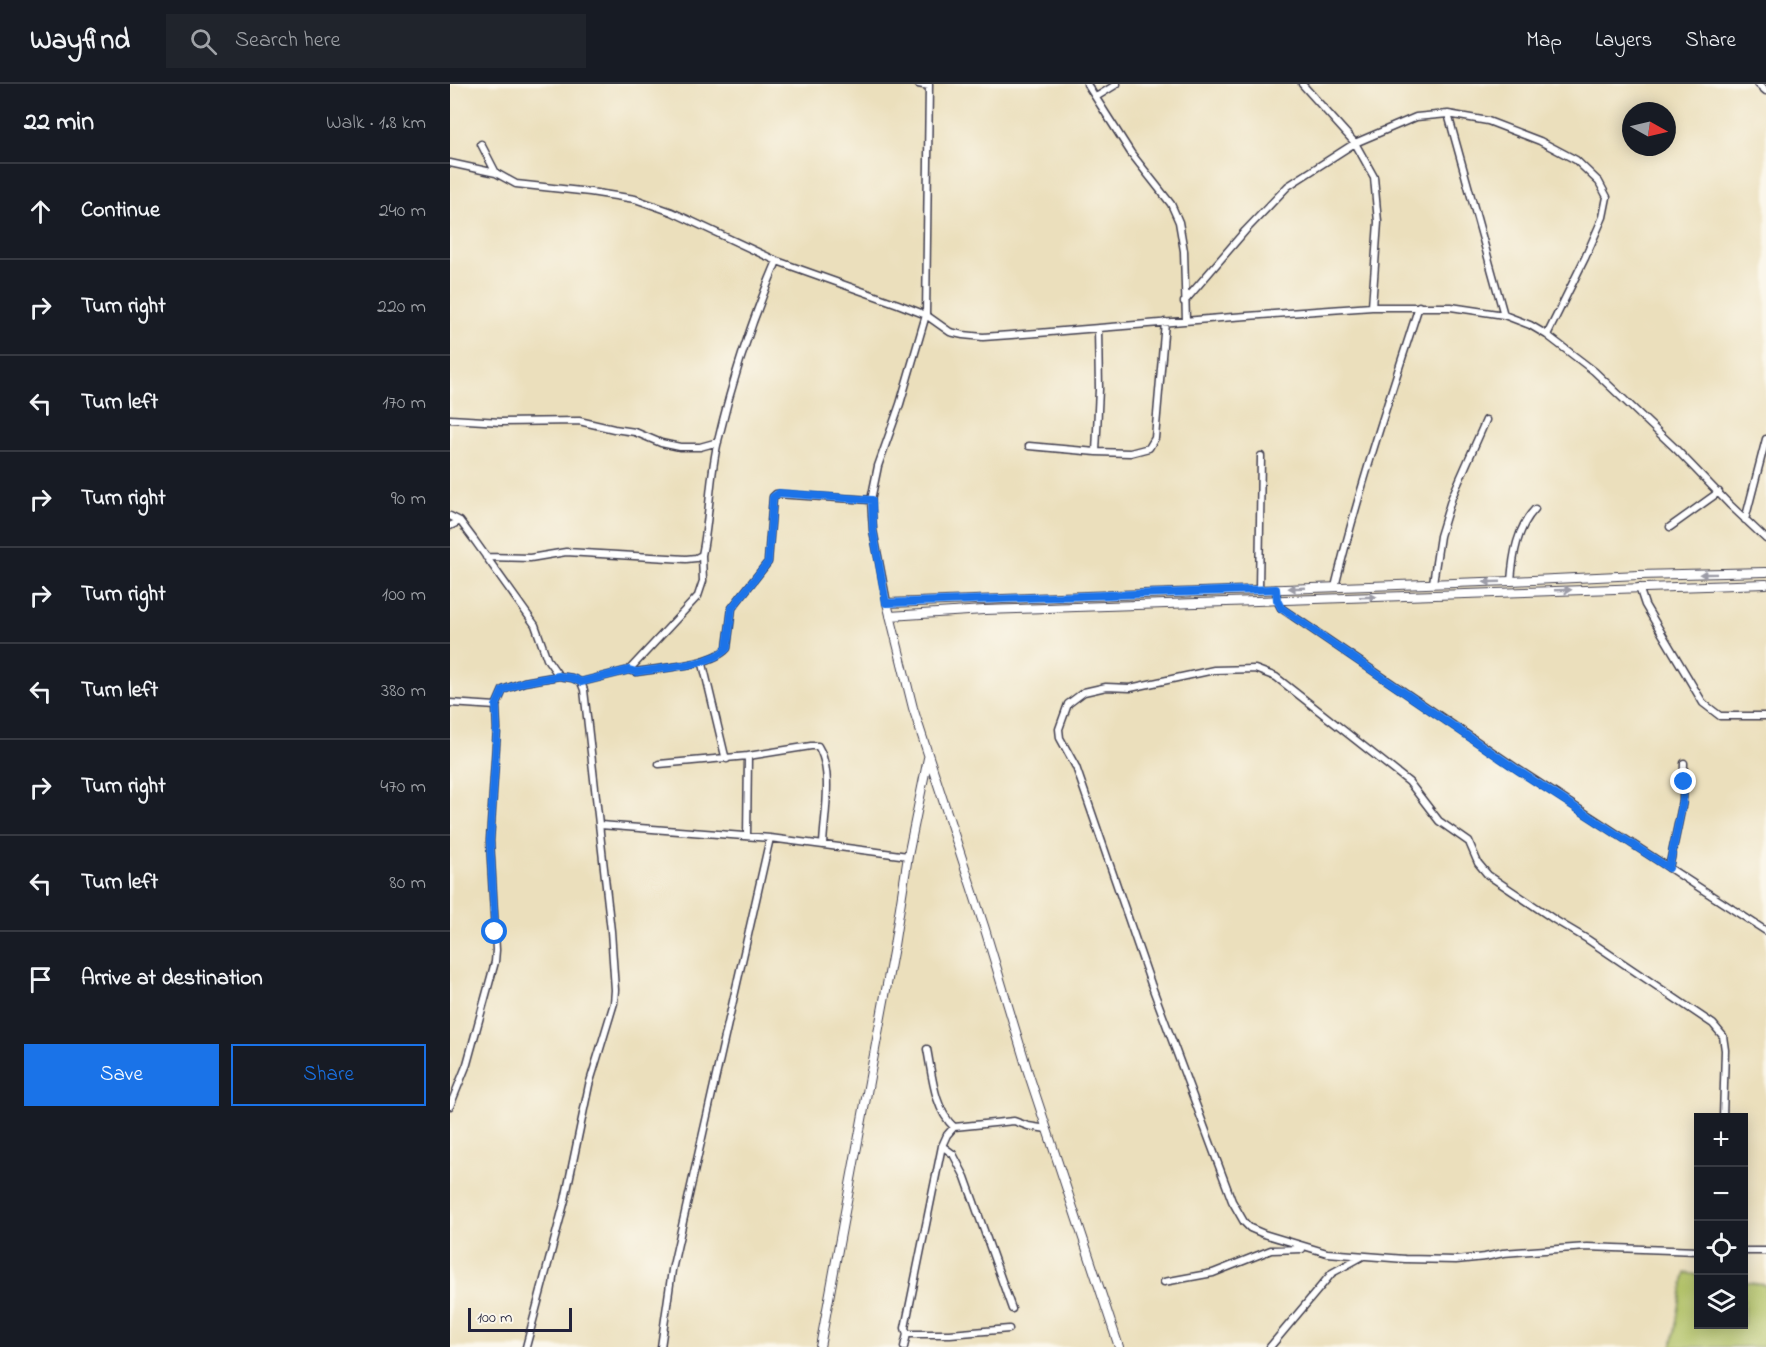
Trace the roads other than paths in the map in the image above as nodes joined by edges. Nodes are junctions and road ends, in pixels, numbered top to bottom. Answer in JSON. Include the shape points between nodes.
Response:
{"nodes":[{"id":1,"x":918,"y":84,"type":"edge"},
{"id":2,"x":1087,"y":84,"type":"edge"},
{"id":3,"x":1117,"y":84,"type":"edge"},
{"id":4,"x":1302,"y":84,"type":"edge"},
{"id":5,"x":1758,"y":84,"type":"edge"},
{"id":6,"x":929,"y":85,"type":"edge"},
{"id":7,"x":1766,"y":91,"type":"edge"},
{"id":8,"x":1096,"y":97,"type":"junction"},
{"id":9,"x":1448,"y":114,"type":"junction"},
{"id":10,"x":1355,"y":143,"type":"junction"},
{"id":11,"x":481,"y":144,"type":"dead end"},
{"id":12,"x":450,"y":163,"type":"edge"},
{"id":13,"x":496,"y":173,"type":"junction"},
{"id":14,"x":777,"y":261,"type":"junction"},
{"id":15,"x":1184,"y":302,"type":"junction"},
{"id":16,"x":1419,"y":306,"type":"junction"},
{"id":17,"x":1372,"y":307,"type":"junction"},
{"id":18,"x":926,"y":315,"type":"junction"},
{"id":19,"x":1504,"y":315,"type":"junction"},
{"id":20,"x":1186,"y":321,"type":"junction"},
{"id":21,"x":1165,"y":322,"type":"junction"},
{"id":22,"x":1098,"y":329,"type":"junction"},
{"id":23,"x":1547,"y":335,"type":"junction"},
{"id":24,"x":450,"y":419,"type":"edge"},
{"id":25,"x":1486,"y":420,"type":"dead end"},
{"id":26,"x":1766,"y":439,"type":"edge"},
{"id":27,"x":718,"y":442,"type":"junction"},
{"id":28,"x":1029,"y":446,"type":"dead end"},
{"id":29,"x":1096,"y":452,"type":"junction"},
{"id":30,"x":1261,"y":456,"type":"dead end"},
{"id":31,"x":1719,"y":492,"type":"junction"},
{"id":32,"x":872,"y":500,"type":"junction"},
{"id":33,"x":1535,"y":509,"type":"dead end"},
{"id":34,"x":450,"y":516,"type":"edge"},
{"id":35,"x":1745,"y":520,"type":"junction"},
{"id":36,"x":460,"y":521,"type":"junction"},
{"id":37,"x":450,"y":526,"type":"edge"},
{"id":38,"x":1670,"y":527,"type":"dead end"},
{"id":39,"x":1766,"y":539,"type":"edge"},
{"id":40,"x":702,"y":555,"type":"junction"},
{"id":41,"x":486,"y":557,"type":"junction"},
{"id":42,"x":1766,"y":572,"type":"edge"},
{"id":43,"x":1511,"y":581,"type":"junction"},
{"id":44,"x":1433,"y":583,"type":"junction"},
{"id":45,"x":1766,"y":584,"type":"edge"},
{"id":46,"x":1335,"y":587,"type":"junction"},
{"id":47,"x":1639,"y":588,"type":"junction"},
{"id":48,"x":1276,"y":589,"type":"junction"},
{"id":49,"x":1259,"y":590,"type":"junction"},
{"id":50,"x":1277,"y":600,"type":"junction"},
{"id":51,"x":886,"y":603,"type":"junction"},
{"id":52,"x":890,"y":616,"type":"junction"},
{"id":53,"x":704,"y":662,"type":"junction"},
{"id":54,"x":629,"y":670,"type":"junction"},
{"id":55,"x":559,"y":676,"type":"junction"},
{"id":56,"x":581,"y":682,"type":"junction"},
{"id":57,"x":450,"y":703,"type":"edge"},
{"id":58,"x":496,"y":706,"type":"junction"},
{"id":59,"x":1766,"y":716,"type":"edge"},
{"id":60,"x":928,"y":755,"type":"junction"},
{"id":61,"x":748,"y":756,"type":"junction"},
{"id":62,"x":727,"y":759,"type":"junction"},
{"id":63,"x":1684,"y":763,"type":"dead end"},
{"id":64,"x":660,"y":764,"type":"dead end"},
{"id":65,"x":600,"y":825,"type":"junction"},
{"id":66,"x":747,"y":836,"type":"junction"},
{"id":67,"x":770,"y":838,"type":"junction"},
{"id":68,"x":823,"y":845,"type":"junction"},
{"id":69,"x":908,"y":856,"type":"junction"},
{"id":70,"x":1669,"y":868,"type":"junction"},
{"id":71,"x":1766,"y":932,"type":"edge"},
{"id":72,"x":927,"y":1049,"type":"dead end"},
{"id":73,"x":450,"y":1106,"type":"edge"},
{"id":74,"x":1723,"y":1113,"type":"edge"},
{"id":75,"x":954,"y":1127,"type":"junction"},
{"id":76,"x":1047,"y":1129,"type":"junction"},
{"id":77,"x":942,"y":1146,"type":"junction"},
{"id":78,"x":1308,"y":1249,"type":"junction"},
{"id":79,"x":1694,"y":1251,"type":"edge"},
{"id":80,"x":1748,"y":1251,"type":"edge"},
{"id":81,"x":1766,"y":1251,"type":"edge"},
{"id":82,"x":1363,"y":1256,"type":"junction"},
{"id":83,"x":1164,"y":1282,"type":"dead end"},
{"id":84,"x":1011,"y":1309,"type":"dead end"},
{"id":85,"x":1009,"y":1329,"type":"dead end"},
{"id":86,"x":907,"y":1334,"type":"junction"},
{"id":87,"x":526,"y":1347,"type":"edge"},
{"id":88,"x":661,"y":1347,"type":"edge"},
{"id":89,"x":820,"y":1347,"type":"edge"},
{"id":90,"x":904,"y":1347,"type":"edge"},
{"id":91,"x":1119,"y":1347,"type":"edge"},
{"id":92,"x":1270,"y":1347,"type":"edge"}],
"edges":[{"from":1,"to":6,"type":"street"},
{"from":2,"to":8,"type":"street"},
{"from":3,"to":8,"type":"street"},
{"from":4,"to":10,"type":"street"},
{"from":5,"to":7,"type":"street"},
{"from":6,"to":18,"type":"street"},
{"from":8,"to":15,"type":"street","via":[[1131,153],[1171,204],[1179,222],[1184,251]]},
{"from":9,"to":10,"type":"street","via":[[1416,117]]},
{"from":9,"to":19,"type":"street"},
{"from":9,"to":23,"type":"street","via":[[1488,122],[1540,141],[1576,160],[1599,182],[1607,197],[1604,217]]},
{"from":10,"to":15,"type":"street","via":[[1288,186]]},
{"from":10,"to":17,"type":"street","via":[[1374,177],[1378,222]]},
{"from":11,"to":13,"type":"street"},
{"from":12,"to":13,"type":"street"},
{"from":13,"to":14,"type":"street","via":[[516,184],[635,199]]},
{"from":14,"to":18,"type":"street"},
{"from":14,"to":27,"type":"street","via":[[744,350]]},
{"from":15,"to":20,"type":"street"},
{"from":16,"to":17,"type":"street"},
{"from":16,"to":19,"type":"street"},
{"from":16,"to":46,"type":"street","via":[[1347,536]]},
{"from":17,"to":20,"type":"street"},
{"from":18,"to":22,"type":"street","via":[[950,332],[983,337]]},
{"from":18,"to":32,"type":"street","via":[[878,466]]},
{"from":19,"to":23,"type":"street"},
{"from":20,"to":21,"type":"street"},
{"from":21,"to":22,"type":"street"},
{"from":21,"to":29,"type":"street","via":[[1155,438],[1149,448],[1130,453]]},
{"from":22,"to":29,"type":"street"},
{"from":23,"to":31,"type":"street","via":[[1594,371]]},
{"from":24,"to":27,"type":"street","via":[[579,421],[635,432],[680,447]]},
{"from":25,"to":44,"type":"street","via":[[1452,497],[1440,536]]},
{"from":26,"to":35,"type":"street"},
{"from":27,"to":40,"type":"street"},
{"from":28,"to":29,"type":"street"},
{"from":30,"to":49,"type":"street"},
{"from":31,"to":35,"type":"street"},
{"from":31,"to":38,"type":"street"},
{"from":32,"to":51,"type":"street","via":[[873,530]]},
{"from":32,"to":53,"type":"street","via":[[776,494],[768,562],[732,608],[727,648]]},
{"from":33,"to":43,"type":"street","via":[[1520,535]]},
{"from":34,"to":36,"type":"street"},
{"from":35,"to":39,"type":"street"},
{"from":36,"to":37,"type":"street"},
{"from":36,"to":41,"type":"street"},
{"from":40,"to":41,"type":"street","via":[[686,559],[566,552],[530,558]]},
{"from":40,"to":54,"type":"street","via":[[703,581],[698,596]]},
{"from":41,"to":55,"type":"street","via":[[535,625],[547,659]]},
{"from":42,"to":43,"type":"street","one_way":true},
{"from":43,"to":44,"type":"street","one_way":true},
{"from":44,"to":46,"type":"street"},
{"from":45,"to":47,"type":"street"},
{"from":46,"to":48,"type":"street","one_way":true},
{"from":50,"to":47,"type":"street","one_way":true},
{"from":47,"to":59,"type":"street","via":[[1645,605],[1703,703],[1720,716]]},
{"from":48,"to":49,"type":"street"},
{"from":48,"to":50,"type":"street"},
{"from":49,"to":51,"type":"street"},
{"from":50,"to":52,"type":"street"},
{"from":50,"to":70,"type":"street","via":[[1281,608],[1519,771]]},
{"from":51,"to":52,"type":"street"},
{"from":52,"to":60,"type":"street"},
{"from":53,"to":54,"type":"street"},
{"from":53,"to":62,"type":"street"},
{"from":54,"to":56,"type":"street"},
{"from":55,"to":56,"type":"street"},
{"from":55,"to":58,"type":"street","via":[[503,690]]},
{"from":56,"to":65,"type":"street"},
{"from":57,"to":58,"type":"street"},
{"from":58,"to":73,"type":"street","via":[[490,841],[495,962],[467,1064]]},
{"from":60,"to":69,"type":"street"},
{"from":60,"to":76,"type":"street"},
{"from":61,"to":62,"type":"street"},
{"from":61,"to":66,"type":"street"},
{"from":61,"to":68,"type":"street","via":[[818,746],[825,764],[827,791]]},
{"from":62,"to":64,"type":"street"},
{"from":63,"to":70,"type":"street","via":[[1683,801]]},
{"from":65,"to":66,"type":"street"},
{"from":65,"to":87,"type":"street","via":[[614,1003],[589,1085],[565,1200]]},
{"from":66,"to":67,"type":"street"},
{"from":67,"to":68,"type":"street"},
{"from":67,"to":88,"type":"street","via":[[672,1270]]},
{"from":68,"to":69,"type":"street"},
{"from":69,"to":89,"type":"street"},
{"from":70,"to":71,"type":"street"},
{"from":72,"to":75,"type":"street","via":[[940,1110]]},
{"from":74,"to":78,"type":"street","via":[[1725,1050],[1723,1036],[1713,1024],[1488,875],[1469,842],[1439,821],[1409,782],[1276,677],[1255,669],[1214,670],[1130,688],[1106,687],[1084,692],[1068,704],[1059,729],[1060,738],[1076,767],[1232,1201],[1250,1228]]},
{"from":75,"to":76,"type":"street","via":[[1014,1121]]},
{"from":75,"to":77,"type":"street"},
{"from":76,"to":91,"type":"street"},
{"from":77,"to":84,"type":"street","via":[[953,1154],[965,1177]]},
{"from":77,"to":86,"type":"street","via":[[905,1328]]},
{"from":78,"to":82,"type":"street"},
{"from":78,"to":83,"type":"street","via":[[1271,1250],[1213,1273]]},
{"from":79,"to":82,"type":"street","via":[[1587,1247],[1456,1260]]},
{"from":80,"to":81,"type":"street"},
{"from":82,"to":92,"type":"street","via":[[1332,1273]]},
{"from":85,"to":86,"type":"street"},
{"from":86,"to":90,"type":"street"}]}
